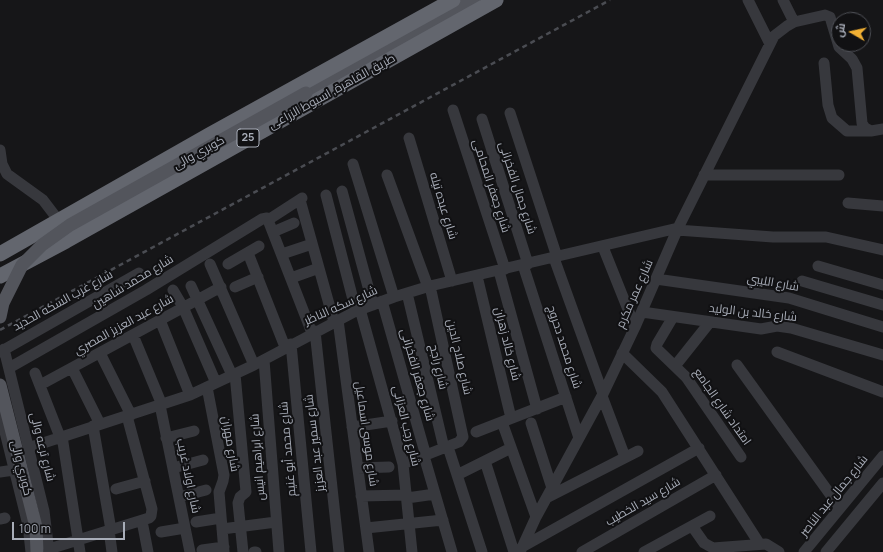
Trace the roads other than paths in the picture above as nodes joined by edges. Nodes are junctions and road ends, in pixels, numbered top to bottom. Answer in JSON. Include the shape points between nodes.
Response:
{"nodes":[{"id":1,"x":453,"y":0,"type":"edge"},
{"id":2,"x":474,"y":0,"type":"edge"},
{"id":3,"x":496,"y":0,"type":"edge"},
{"id":4,"x":748,"y":0,"type":"edge"},
{"id":5,"x":783,"y":0,"type":"edge"},
{"id":6,"x":794,"y":22,"type":"junction"},
{"id":7,"x":770,"y":44,"type":"junction"},
{"id":8,"x":824,"y":64,"type":"dead end"},
{"id":9,"x":453,"y":110,"type":"dead end"},
{"id":10,"x":251,"y":112,"type":"junction"},
{"id":11,"x":510,"y":113,"type":"dead end"},
{"id":12,"x":482,"y":119,"type":"dead end"},
{"id":13,"x":883,"y":129,"type":"edge"},
{"id":14,"x":871,"y":130,"type":"junction"},
{"id":15,"x":409,"y":138,"type":"dead end"},
{"id":16,"x":0,"y":150,"type":"edge"},
{"id":17,"x":353,"y":164,"type":"dead end"},
{"id":18,"x":386,"y":175,"type":"dead end"},
{"id":19,"x":704,"y":175,"type":"junction"},
{"id":20,"x":839,"y":175,"type":"dead end"},
{"id":21,"x":342,"y":191,"type":"dead end"},
{"id":22,"x":326,"y":195,"type":"dead end"},
{"id":23,"x":301,"y":199,"type":"joint"},
{"id":24,"x":848,"y":203,"type":"dead end"},
{"id":25,"x":883,"y":206,"type":"edge"},
{"id":26,"x":268,"y":220,"type":"junction"},
{"id":27,"x":59,"y":221,"type":"junction"},
{"id":28,"x":294,"y":223,"type":"dead end"},
{"id":29,"x":678,"y":229,"type":"junction"},
{"id":30,"x":273,"y":232,"type":"junction"},
{"id":31,"x":312,"y":244,"type":"junction"},
{"id":32,"x":260,"y":246,"type":"dead end"},
{"id":33,"x":603,"y":247,"type":"junction"},
{"id":34,"x":883,"y":250,"type":"edge"},
{"id":35,"x":248,"y":252,"type":"junction"},
{"id":36,"x":0,"y":254,"type":"edge"},
{"id":37,"x":282,"y":254,"type":"junction"},
{"id":38,"x":556,"y":257,"type":"junction"},
{"id":39,"x":210,"y":264,"type":"dead end"},
{"id":40,"x":228,"y":264,"type":"dead end"},
{"id":41,"x":526,"y":265,"type":"junction"},
{"id":42,"x":818,"y":266,"type":"dead end"},
{"id":43,"x":319,"y":268,"type":"junction"},
{"id":44,"x":502,"y":270,"type":"junction"},
{"id":45,"x":139,"y":274,"type":"dead end"},
{"id":46,"x":0,"y":276,"type":"edge"},
{"id":47,"x":477,"y":276,"type":"junction"},
{"id":48,"x":258,"y":277,"type":"junction"},
{"id":49,"x":291,"y":278,"type":"junction"},
{"id":50,"x":656,"y":279,"type":"junction"},
{"id":51,"x":802,"y":281,"type":"dead end"},
{"id":52,"x":452,"y":282,"type":"junction"},
{"id":53,"x":883,"y":285,"type":"edge"},
{"id":54,"x":191,"y":286,"type":"dead end"},
{"id":55,"x":235,"y":286,"type":"dead end"},
{"id":56,"x":220,"y":287,"type":"junction"},
{"id":57,"x":429,"y":287,"type":"junction"},
{"id":58,"x":173,"y":290,"type":"dead end"},
{"id":59,"x":407,"y":293,"type":"junction"},
{"id":60,"x":394,"y":297,"type":"junction"},
{"id":61,"x":0,"y":300,"type":"edge"},
{"id":62,"x":197,"y":300,"type":"junction"},
{"id":63,"x":378,"y":303,"type":"junction"},
{"id":64,"x":883,"y":305,"type":"edge"},
{"id":65,"x":184,"y":308,"type":"junction"},
{"id":66,"x":358,"y":310,"type":"junction"},
{"id":67,"x":642,"y":312,"type":"junction"},
{"id":68,"x":0,"y":317,"type":"edge"},
{"id":69,"x":673,"y":317,"type":"junction"},
{"id":70,"x":160,"y":320,"type":"junction"},
{"id":71,"x":336,"y":321,"type":"junction"},
{"id":72,"x":710,"y":322,"type":"junction"},
{"id":73,"x":635,"y":327,"type":"junction"},
{"id":74,"x":883,"y":327,"type":"edge"},
{"id":75,"x":313,"y":332,"type":"junction"},
{"id":76,"x":133,"y":335,"type":"junction"},
{"id":77,"x":288,"y":345,"type":"junction"},
{"id":78,"x":2,"y":350,"type":"edge"},
{"id":79,"x":777,"y":352,"type":"dead end"},
{"id":80,"x":100,"y":353,"type":"junction"},
{"id":81,"x":622,"y":353,"type":"junction"},
{"id":82,"x":883,"y":355,"type":"edge"},
{"id":83,"x":259,"y":362,"type":"junction"},
{"id":84,"x":737,"y":365,"type":"dead end"},
{"id":85,"x":675,"y":366,"type":"junction"},
{"id":86,"x":9,"y":368,"type":"junction"},
{"id":87,"x":72,"y":368,"type":"junction"},
{"id":88,"x":35,"y":372,"type":"dead end"},
{"id":89,"x":233,"y":375,"type":"junction"},
{"id":90,"x":0,"y":385,"type":"edge"},
{"id":91,"x":40,"y":385,"type":"junction"},
{"id":92,"x":212,"y":385,"type":"junction"},
{"id":93,"x":883,"y":392,"type":"edge"},
{"id":94,"x":190,"y":395,"type":"junction"},
{"id":95,"x":602,"y":395,"type":"junction"},
{"id":96,"x":0,"y":396,"type":"edge"},
{"id":97,"x":566,"y":397,"type":"junction"},
{"id":98,"x":161,"y":405,"type":"junction"},
{"id":99,"x":537,"y":408,"type":"junction"},
{"id":100,"x":0,"y":412,"type":"edge"},
{"id":101,"x":129,"y":416,"type":"junction"},
{"id":102,"x":506,"y":420,"type":"junction"},
{"id":103,"x":392,"y":421,"type":"junction"},
{"id":104,"x":530,"y":423,"type":"dead end"},
{"id":105,"x":97,"y":425,"type":"junction"},
{"id":106,"x":352,"y":427,"type":"junction"},
{"id":107,"x":194,"y":431,"type":"dead end"},
{"id":108,"x":476,"y":432,"type":"dead end"},
{"id":109,"x":61,"y":436,"type":"junction"},
{"id":110,"x":166,"y":438,"type":"junction"},
{"id":111,"x":579,"y":438,"type":"junction"},
{"id":112,"x":446,"y":447,"type":"junction"},
{"id":113,"x":28,"y":448,"type":"junction"},
{"id":114,"x":511,"y":448,"type":"junction"},
{"id":115,"x":699,"y":448,"type":"junction"},
{"id":116,"x":638,"y":451,"type":"dead end"},
{"id":117,"x":425,"y":456,"type":"junction"},
{"id":118,"x":883,"y":456,"type":"edge"},
{"id":119,"x":626,"y":457,"type":"junction"},
{"id":120,"x":741,"y":458,"type":"dead end"},
{"id":121,"x":203,"y":460,"type":"dead end"},
{"id":122,"x":485,"y":461,"type":"junction"},
{"id":123,"x":403,"y":464,"type":"junction"},
{"id":124,"x":389,"y":467,"type":"dead end"},
{"id":125,"x":173,"y":468,"type":"junction"},
{"id":126,"x":358,"y":468,"type":"junction"},
{"id":127,"x":14,"y":470,"type":"junction"},
{"id":128,"x":0,"y":472,"type":"edge"},
{"id":129,"x":457,"y":475,"type":"junction"},
{"id":130,"x":716,"y":475,"type":"junction"},
{"id":131,"x":145,"y":481,"type":"junction"},
{"id":132,"x":883,"y":483,"type":"edge"},
{"id":133,"x":116,"y":489,"type":"dead end"},
{"id":134,"x":206,"y":490,"type":"dead end"},
{"id":135,"x":550,"y":493,"type":"junction"},
{"id":136,"x":435,"y":494,"type":"junction"},
{"id":137,"x":361,"y":496,"type":"junction"},
{"id":138,"x":407,"y":496,"type":"junction"},
{"id":139,"x":179,"y":497,"type":"junction"},
{"id":140,"x":840,"y":508,"type":"junction"},
{"id":141,"x":710,"y":516,"type":"dead end"},
{"id":142,"x":536,"y":517,"type":"junction"},
{"id":143,"x":144,"y":520,"type":"junction"},
{"id":144,"x":443,"y":520,"type":"junction"},
{"id":145,"x":196,"y":522,"type":"dead end"},
{"id":146,"x":276,"y":522,"type":"junction"},
{"id":147,"x":222,"y":523,"type":"junction"},
{"id":148,"x":410,"y":523,"type":"junction"},
{"id":149,"x":241,"y":526,"type":"junction"},
{"id":150,"x":692,"y":526,"type":"junction"},
{"id":151,"x":185,"y":528,"type":"junction"},
{"id":152,"x":366,"y":528,"type":"junction"},
{"id":153,"x":110,"y":530,"type":"junction"},
{"id":154,"x":161,"y":532,"type":"dead end"},
{"id":155,"x":78,"y":540,"type":"junction"},
{"id":156,"x":760,"y":544,"type":"junction"},
{"id":157,"x":202,"y":550,"type":"dead end"},
{"id":158,"x":224,"y":550,"type":"edge"},
{"id":159,"x":519,"y":550,"type":"edge"},
{"id":160,"x":43,"y":551,"type":"edge"},
{"id":161,"x":31,"y":552,"type":"edge"},
{"id":162,"x":80,"y":552,"type":"edge"},
{"id":163,"x":112,"y":552,"type":"edge"},
{"id":164,"x":148,"y":552,"type":"edge"},
{"id":165,"x":190,"y":552,"type":"edge"},
{"id":166,"x":244,"y":552,"type":"edge"},
{"id":167,"x":278,"y":552,"type":"edge"},
{"id":168,"x":310,"y":552,"type":"edge"},
{"id":169,"x":339,"y":552,"type":"edge"},
{"id":170,"x":369,"y":552,"type":"edge"},
{"id":171,"x":412,"y":552,"type":"edge"},
{"id":172,"x":450,"y":552,"type":"edge"},
{"id":173,"x":482,"y":552,"type":"edge"},
{"id":174,"x":582,"y":552,"type":"edge"},
{"id":175,"x":644,"y":552,"type":"edge"},
{"id":176,"x":779,"y":552,"type":"edge"},
{"id":177,"x":804,"y":552,"type":"edge"},
{"id":178,"x":826,"y":552,"type":"edge"}],
"edges":[{"from":1,"to":10,"type":"highway","name":"طريق القاهرة, اسيوط الزراعى","number":"25"},
{"from":2,"to":68,"type":"main road","name":"كوبري والى","bridge":true,"via":[[70,225],[42,245],[22,265],[3,303]]},
{"from":3,"to":46,"type":"highway","name":"طريق القاهرة, اسيوط الزراعى","number":"25"},
{"from":4,"to":7,"type":"street"},
{"from":5,"to":6,"type":"street"},
{"from":6,"to":7,"type":"street","name":"شارع عمر مكرم","via":[[780,30]]},
{"from":6,"to":14,"type":"street","via":[[825,15],[830,17],[839,47],[852,58],[857,68],[862,122],[865,128]]},
{"from":7,"to":19,"type":"street","name":"شارع عمر مكرم"},
{"from":8,"to":14,"type":"street","via":[[828,105],[832,118],[847,131]]},
{"from":9,"to":44,"type":"street","name":"شارع جعفر المحامى"},
{"from":10,"to":27,"type":"highway","name":"طريق القاهرة, اسيوط الزراعى","number":"25"},
{"from":10,"to":61,"type":"main road","name":"كوبري والى","via":[[152,173],[67,220],[19,262]]},
{"from":11,"to":38,"type":"street"},
{"from":12,"to":41,"type":"street","name":"شارع جمال الفخرانى"},
{"from":13,"to":14,"type":"street"},
{"from":15,"to":52,"type":"street","name":"شارع عبده تيله"},
{"from":16,"to":27,"type":"street","via":[[7,174],[43,200]]},
{"from":17,"to":60,"type":"street"},
{"from":18,"to":57,"type":"street","name":"شارع صلاح الدين"},
{"from":19,"to":20,"type":"street"},
{"from":19,"to":29,"type":"street","name":"شارع عمر مكرم"},
{"from":21,"to":63,"type":"street","name":"شارع جعفر الفخرانى"},
{"from":22,"to":66,"type":"street","name":"شارع رجب العزانى"},
{"from":23,"to":26,"type":"street","name":"شارع محمد شاهين"},
{"from":23,"to":31,"type":"street","name":"شارع موسى اسماعيل"},
{"from":24,"to":25,"type":"street"},
{"from":26,"to":30,"type":"street","name":"شارع سمير عبد العزيز"},
{"from":26,"to":86,"type":"street","name":"شارع محمد شاهين","via":[[262,219],[146,290]]},
{"from":27,"to":36,"type":"highway","name":"طريق القاهرة, اسيوط الزراعى","number":"25"},
{"from":28,"to":30,"type":"street"},
{"from":29,"to":33,"type":"street","name":"شارع سكه الناظر"},
{"from":29,"to":34,"type":"street","name":"شارع سكه الناظر","via":[[773,237],[826,237]]},
{"from":29,"to":50,"type":"street","name":"شارع عمر مكرم"},
{"from":30,"to":37,"type":"street","name":"شارع سمير عبد العزيز"},
{"from":31,"to":37,"type":"street"},
{"from":31,"to":43,"type":"street","name":"شارع موسى اسماعيل"},
{"from":32,"to":35,"type":"street"},
{"from":33,"to":38,"type":"street","name":"شارع سكه الناظر"},
{"from":33,"to":73,"type":"street"},
{"from":35,"to":40,"type":"street"},
{"from":35,"to":48,"type":"street","name":"شارع محمد أبو غنيم"},
{"from":37,"to":49,"type":"street","name":"شارع سمير عبد العزيز"},
{"from":38,"to":41,"type":"street","name":"شارع سكه الناظر"},
{"from":38,"to":95,"type":"street"},
{"from":39,"to":56,"type":"street","name":"شارع ابراهيم انيس"},
{"from":41,"to":44,"type":"street","name":"شارع سكه الناظر"},
{"from":41,"to":97,"type":"street","name":"شارع محمد دحروج"},
{"from":42,"to":53,"type":"street"},
{"from":43,"to":49,"type":"street"},
{"from":43,"to":71,"type":"street","name":"شارع موسى اسماعيل"},
{"from":44,"to":47,"type":"street","name":"شارع سكه الناظر"},
{"from":44,"to":99,"type":"street","name":"شارع جعفر المحامى"},
{"from":45,"to":78,"type":"street","name":"شارع غرب السكه الحديد"},
{"from":47,"to":52,"type":"street","name":"شارع سكه الناظر"},
{"from":47,"to":102,"type":"street","name":"شارع خالد زهران"},
{"from":48,"to":55,"type":"street"},
{"from":48,"to":77,"type":"street","name":"شارع محمد أبو غنيم"},
{"from":49,"to":75,"type":"street","name":"شارع سمير عبد العزيز"},
{"from":50,"to":67,"type":"street","name":"شارع عمر مكرم"},
{"from":50,"to":74,"type":"street","name":"شارع الليبي","via":[[789,298]]},
{"from":51,"to":64,"type":"street"},
{"from":52,"to":57,"type":"street","name":"شارع سكه الناظر"},
{"from":54,"to":62,"type":"street"},
{"from":56,"to":62,"type":"street","name":"شارع عبد العزيز المصري"},
{"from":56,"to":83,"type":"street","name":"شارع ابراهيم انيس"},
{"from":57,"to":59,"type":"street","name":"شارع سكه الناظر"},
{"from":57,"to":112,"type":"street","name":"شارع صلاح الدين","via":[[463,433],[462,440]]},
{"from":58,"to":65,"type":"street","name":"شارع مهران"},
{"from":59,"to":60,"type":"street","name":"شارع سكه الناظر"},
{"from":59,"to":112,"type":"street","name":"شارع راجح"},
{"from":60,"to":63,"type":"street","name":"شارع سكه الناظر"},
{"from":62,"to":65,"type":"street","name":"شارع عبد العزيز المصري"},
{"from":62,"to":89,"type":"street"},
{"from":63,"to":66,"type":"street","name":"شارع سكه الناظر"},
{"from":63,"to":117,"type":"street","name":"شارع جعفر الفخرانى"},
{"from":65,"to":70,"type":"street","name":"شارع عبد العزيز المصري"},
{"from":65,"to":92,"type":"street","name":"شارع مهران"},
{"from":66,"to":71,"type":"street","name":"شارع سكه الناظر"},
{"from":66,"to":103,"type":"street","name":"شارع رجب العزانى"},
{"from":67,"to":69,"type":"street","name":"شارع خالد بن الوليد"},
{"from":67,"to":73,"type":"street","name":"شارع عمر مكرم"},
{"from":69,"to":72,"type":"street","name":"شارع خالد بن الوليد"},
{"from":69,"to":85,"type":"street","name":"امتداد شارع الجامع","via":[[656,348]]},
{"from":70,"to":76,"type":"street","name":"شارع عبد العزيز المصري"},
{"from":70,"to":94,"type":"street"},
{"from":71,"to":75,"type":"street","name":"شارع سكه الناظر"},
{"from":71,"to":106,"type":"street","name":"شارع موسى اسماعيل"},
{"from":72,"to":82,"type":"street","name":"شارع خالد بن الوليد","via":[[761,329],[777,326],[791,328]]},
{"from":72,"to":85,"type":"street"},
{"from":73,"to":81,"type":"street","name":"شارع عمر مكرم"},
{"from":75,"to":77,"type":"street","name":"شارع سكه الناظر"},
{"from":75,"to":169,"type":"street","name":"شارع سمير عبد العزيز"},
{"from":76,"to":80,"type":"street","name":"شارع عبد العزيز المصري"},
{"from":76,"to":98,"type":"street","name":"شارع اولاد غريب"},
{"from":77,"to":83,"type":"street","name":"شارع سكه الناظر"},
{"from":77,"to":168,"type":"street","name":"شارع محمد أبو غنيم"},
{"from":78,"to":86,"type":"street","name":"شارع ترعه والى"},
{"from":79,"to":93,"type":"street"},
{"from":80,"to":87,"type":"street","name":"شارع عبد العزيز المصري"},
{"from":80,"to":101,"type":"street"},
{"from":81,"to":95,"type":"street","name":"شارع عمر مكرم"},
{"from":81,"to":115,"type":"street","via":[[662,392]]},
{"from":83,"to":89,"type":"street","name":"شارع سكه الناظر"},
{"from":83,"to":146,"type":"street","name":"شارع ابراهيم انيس"},
{"from":84,"to":140,"type":"street"},
{"from":85,"to":120,"type":"street","name":"امتداد شارع الجامع","via":[[696,390]]},
{"from":86,"to":113,"type":"street","name":"شارع ترعه والى"},
{"from":87,"to":91,"type":"street","name":"شارع عبد العزيز المصري"},
{"from":87,"to":105,"type":"street"},
{"from":88,"to":91,"type":"street"},
{"from":89,"to":92,"type":"street","name":"شارع سكه الناظر"},
{"from":89,"to":149,"type":"street","via":[[246,492],[238,500]]},
{"from":90,"to":160,"type":"main road","name":"كوبري والى"},
{"from":91,"to":109,"type":"street"},
{"from":92,"to":94,"type":"street","name":"شارع سكه الناظر"},
{"from":92,"to":147,"type":"street","name":"شارع مهران","via":[[224,475],[219,492]]},
{"from":94,"to":98,"type":"street","name":"شارع سكه الناظر"},
{"from":95,"to":111,"type":"street","name":"شارع عمر مكرم"},
{"from":95,"to":119,"type":"street"},
{"from":96,"to":160,"type":"main road","name":"كوبري والى","via":[[34,528]]},
{"from":97,"to":99,"type":"street"},
{"from":97,"to":111,"type":"street","name":"شارع محمد دحروج"},
{"from":98,"to":101,"type":"street","name":"شارع سكه الناظر"},
{"from":98,"to":110,"type":"street","name":"شارع اولاد غريب"},
{"from":99,"to":102,"type":"street"},
{"from":100,"to":127,"type":"street"},
{"from":101,"to":105,"type":"street","name":"شارع سكه الناظر"},
{"from":101,"to":131,"type":"street"},
{"from":102,"to":108,"type":"street"},
{"from":102,"to":114,"type":"street","name":"شارع خالد زهران"},
{"from":103,"to":106,"type":"street"},
{"from":103,"to":123,"type":"street","name":"شارع رجب العزانى"},
{"from":104,"to":135,"type":"street"},
{"from":105,"to":109,"type":"street","name":"شارع سكه الناظر"},
{"from":105,"to":153,"type":"street"},
{"from":106,"to":126,"type":"street","name":"شارع موسى اسماعيل"},
{"from":107,"to":110,"type":"street"},
{"from":109,"to":113,"type":"street","name":"شارع سكه الناظر"},
{"from":109,"to":155,"type":"street"},
{"from":110,"to":125,"type":"street","name":"شارع اولاد غريب"},
{"from":111,"to":135,"type":"street","name":"شارع عمر مكرم"},
{"from":112,"to":117,"type":"street"},
{"from":112,"to":129,"type":"street","name":"شارع راجح"},
{"from":113,"to":160,"type":"street","name":"شارع ترعه والى","via":[[44,511]]},
{"from":114,"to":122,"type":"street"},
{"from":114,"to":142,"type":"street","name":"شارع خالد زهران"},
{"from":115,"to":130,"type":"street"},
{"from":115,"to":159,"type":"street"},
{"from":116,"to":119,"type":"street"},
{"from":117,"to":123,"type":"street"},
{"from":117,"to":136,"type":"street","name":"شارع جعفر الفخرانى"},
{"from":118,"to":140,"type":"street","name":"شارع جمال عبد الناصر"},
{"from":119,"to":135,"type":"street"},
{"from":121,"to":125,"type":"street"},
{"from":122,"to":129,"type":"street"},
{"from":122,"to":159,"type":"street"},
{"from":123,"to":138,"type":"street","name":"شارع رجب العزانى"},
{"from":124,"to":126,"type":"street"},
{"from":125,"to":139,"type":"street","name":"شارع اولاد غريب"},
{"from":126,"to":137,"type":"street","name":"شارع موسى اسماعيل"},
{"from":127,"to":128,"type":"street"},
{"from":127,"to":161,"type":"street","via":[[28,525]]},
{"from":129,"to":173,"type":"street","name":"شارع راجح"},
{"from":130,"to":156,"type":"street"},
{"from":130,"to":174,"type":"street","name":"شارع سيد الخطيب"},
{"from":131,"to":133,"type":"street"},
{"from":131,"to":143,"type":"street","via":[[153,513]]},
{"from":132,"to":178,"type":"street"},
{"from":134,"to":139,"type":"street"},
{"from":135,"to":142,"type":"street","name":"شارع عمر مكرم"},
{"from":136,"to":138,"type":"street"},
{"from":136,"to":144,"type":"street","name":"شارع جعفر الفخرانى"},
{"from":137,"to":138,"type":"street"},
{"from":137,"to":152,"type":"street","name":"شارع موسى اسماعيل"},
{"from":138,"to":148,"type":"street","name":"شارع رجب العزانى"},
{"from":139,"to":151,"type":"street","name":"شارع اولاد غريب"},
{"from":140,"to":177,"type":"street","name":"شارع جمال عبد الناصر"},
{"from":141,"to":150,"type":"street"},
{"from":142,"to":159,"type":"street","name":"شارع عمر مكرم"},
{"from":143,"to":153,"type":"street"},
{"from":143,"to":164,"type":"street"},
{"from":144,"to":148,"type":"street"},
{"from":144,"to":172,"type":"street","name":"شارع جعفر الفخرانى"},
{"from":145,"to":147,"type":"street"},
{"from":146,"to":149,"type":"street"},
{"from":146,"to":167,"type":"street","name":"شارع ابراهيم انيس"},
{"from":147,"to":149,"type":"street"},
{"from":147,"to":158,"type":"street","name":"شارع مهران"},
{"from":148,"to":152,"type":"street"},
{"from":148,"to":171,"type":"street","name":"شارع رجب العزانى"},
{"from":149,"to":166,"type":"street"},
{"from":150,"to":156,"type":"street","via":[[704,543],[713,548]]},
{"from":150,"to":175,"type":"street"},
{"from":151,"to":154,"type":"street"},
{"from":151,"to":165,"type":"street","name":"شارع اولاد غريب"},
{"from":152,"to":170,"type":"street","name":"شارع موسى اسماعيل"},
{"from":153,"to":155,"type":"street"},
{"from":153,"to":163,"type":"street"},
{"from":155,"to":160,"type":"street"},
{"from":155,"to":162,"type":"street"},
{"from":156,"to":176,"type":"street","via":[[772,546]]},
{"from":157,"to":158,"type":"street"}]}
